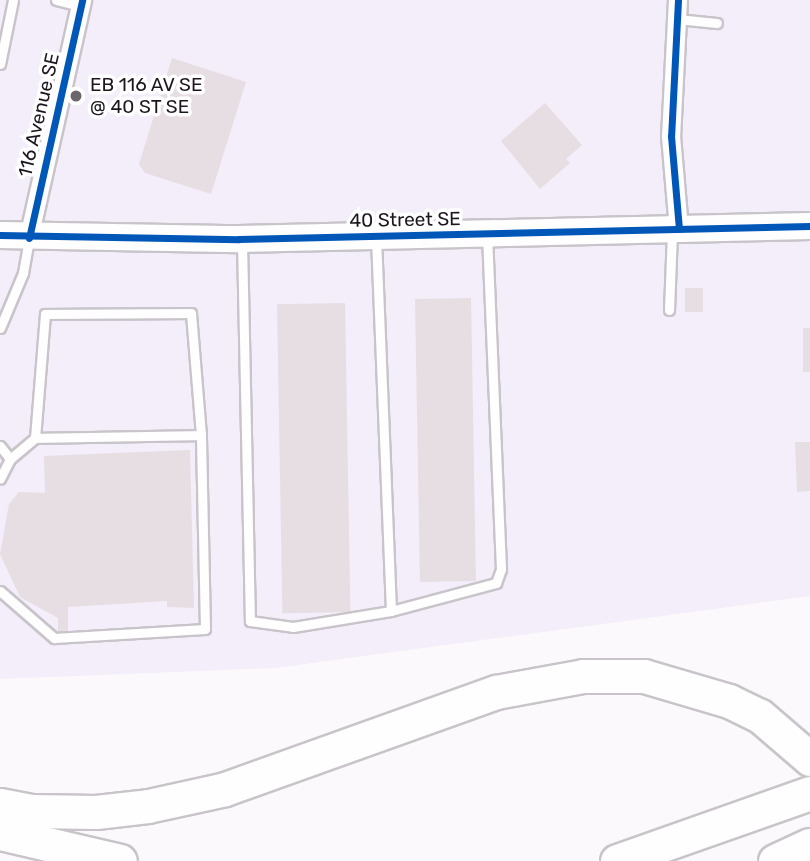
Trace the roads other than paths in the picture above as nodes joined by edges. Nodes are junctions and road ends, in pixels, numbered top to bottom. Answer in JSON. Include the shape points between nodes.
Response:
{"nodes":[{"id":1,"x":13,"y":0,"type":"edge"},
{"id":2,"x":56,"y":0,"type":"edge"},
{"id":3,"x":677,"y":0,"type":"edge"},
{"id":4,"x":81,"y":3,"type":"edge"},
{"id":5,"x":675,"y":19,"type":"junction"},
{"id":6,"x":717,"y":23,"type":"dead end"},
{"id":7,"x":0,"y":64,"type":"edge"},
{"id":8,"x":810,"y":226,"type":"edge"},
{"id":9,"x":676,"y":229,"type":"junction"},
{"id":10,"x":487,"y":234,"type":"junction"},
{"id":11,"x":0,"y":235,"type":"edge"},
{"id":12,"x":376,"y":236,"type":"junction"},
{"id":13,"x":29,"y":238,"type":"junction"},
{"id":14,"x":242,"y":239,"type":"junction"},
{"id":15,"x":669,"y":310,"type":"dead end"},
{"id":16,"x":0,"y":328,"type":"edge"},
{"id":17,"x":201,"y":435,"type":"junction"},
{"id":18,"x":35,"y":438,"type":"junction"},
{"id":19,"x":0,"y":446,"type":"edge"},
{"id":20,"x":10,"y":459,"type":"junction"},
{"id":21,"x":0,"y":480,"type":"edge"},
{"id":22,"x":0,"y":591,"type":"edge"},
{"id":23,"x":391,"y":611,"type":"junction"},
{"id":24,"x":810,"y":759,"type":"edge"},
{"id":25,"x":810,"y":793,"type":"edge"},
{"id":26,"x":0,"y":805,"type":"edge"},
{"id":27,"x":0,"y":833,"type":"edge"},
{"id":28,"x":810,"y":845,"type":"edge"},
{"id":29,"x":120,"y":861,"type":"edge"},
{"id":30,"x":617,"y":861,"type":"edge"},
{"id":31,"x":775,"y":861,"type":"edge"}],
"edges":[{"from":1,"to":7,"type":"lane"},
{"from":2,"to":4,"type":"lane"},
{"from":3,"to":5,"type":"street"},
{"from":4,"to":13,"type":"street","name":"116 Avenue SE"},
{"from":5,"to":6,"type":"lane"},
{"from":5,"to":9,"type":"street","via":[[671,136]]},
{"from":8,"to":9,"type":"street","name":"40 Street SE"},
{"from":9,"to":10,"type":"street","name":"40 Street SE"},
{"from":9,"to":15,"type":"lane"},
{"from":10,"to":12,"type":"street","name":"40 Street SE"},
{"from":10,"to":23,"type":"lane","via":[[501,569],[496,583]]},
{"from":11,"to":13,"type":"street","name":"40 Street SE"},
{"from":12,"to":14,"type":"street","name":"40 Street SE"},
{"from":12,"to":23,"type":"lane"},
{"from":13,"to":14,"type":"street","name":"40 Street SE"},
{"from":13,"to":16,"type":"lane","via":[[23,273]]},
{"from":14,"to":23,"type":"lane","via":[[250,621],[293,627]]},
{"from":17,"to":18,"type":"lane"},
{"from":17,"to":18,"type":"lane","via":[[191,313],[45,314]]},
{"from":17,"to":22,"type":"lane","via":[[205,629],[54,638]]},
{"from":18,"to":20,"type":"lane"},
{"from":19,"to":20,"type":"lane"},
{"from":20,"to":21,"type":"lane"},
{"from":24,"to":26,"type":"highway","via":[[778,730],[729,701],[644,676],[583,676],[496,692],[225,789],[96,813]]},
{"from":25,"to":30,"type":"highway"},
{"from":27,"to":29,"type":"highway"},
{"from":28,"to":31,"type":"highway"}]}
